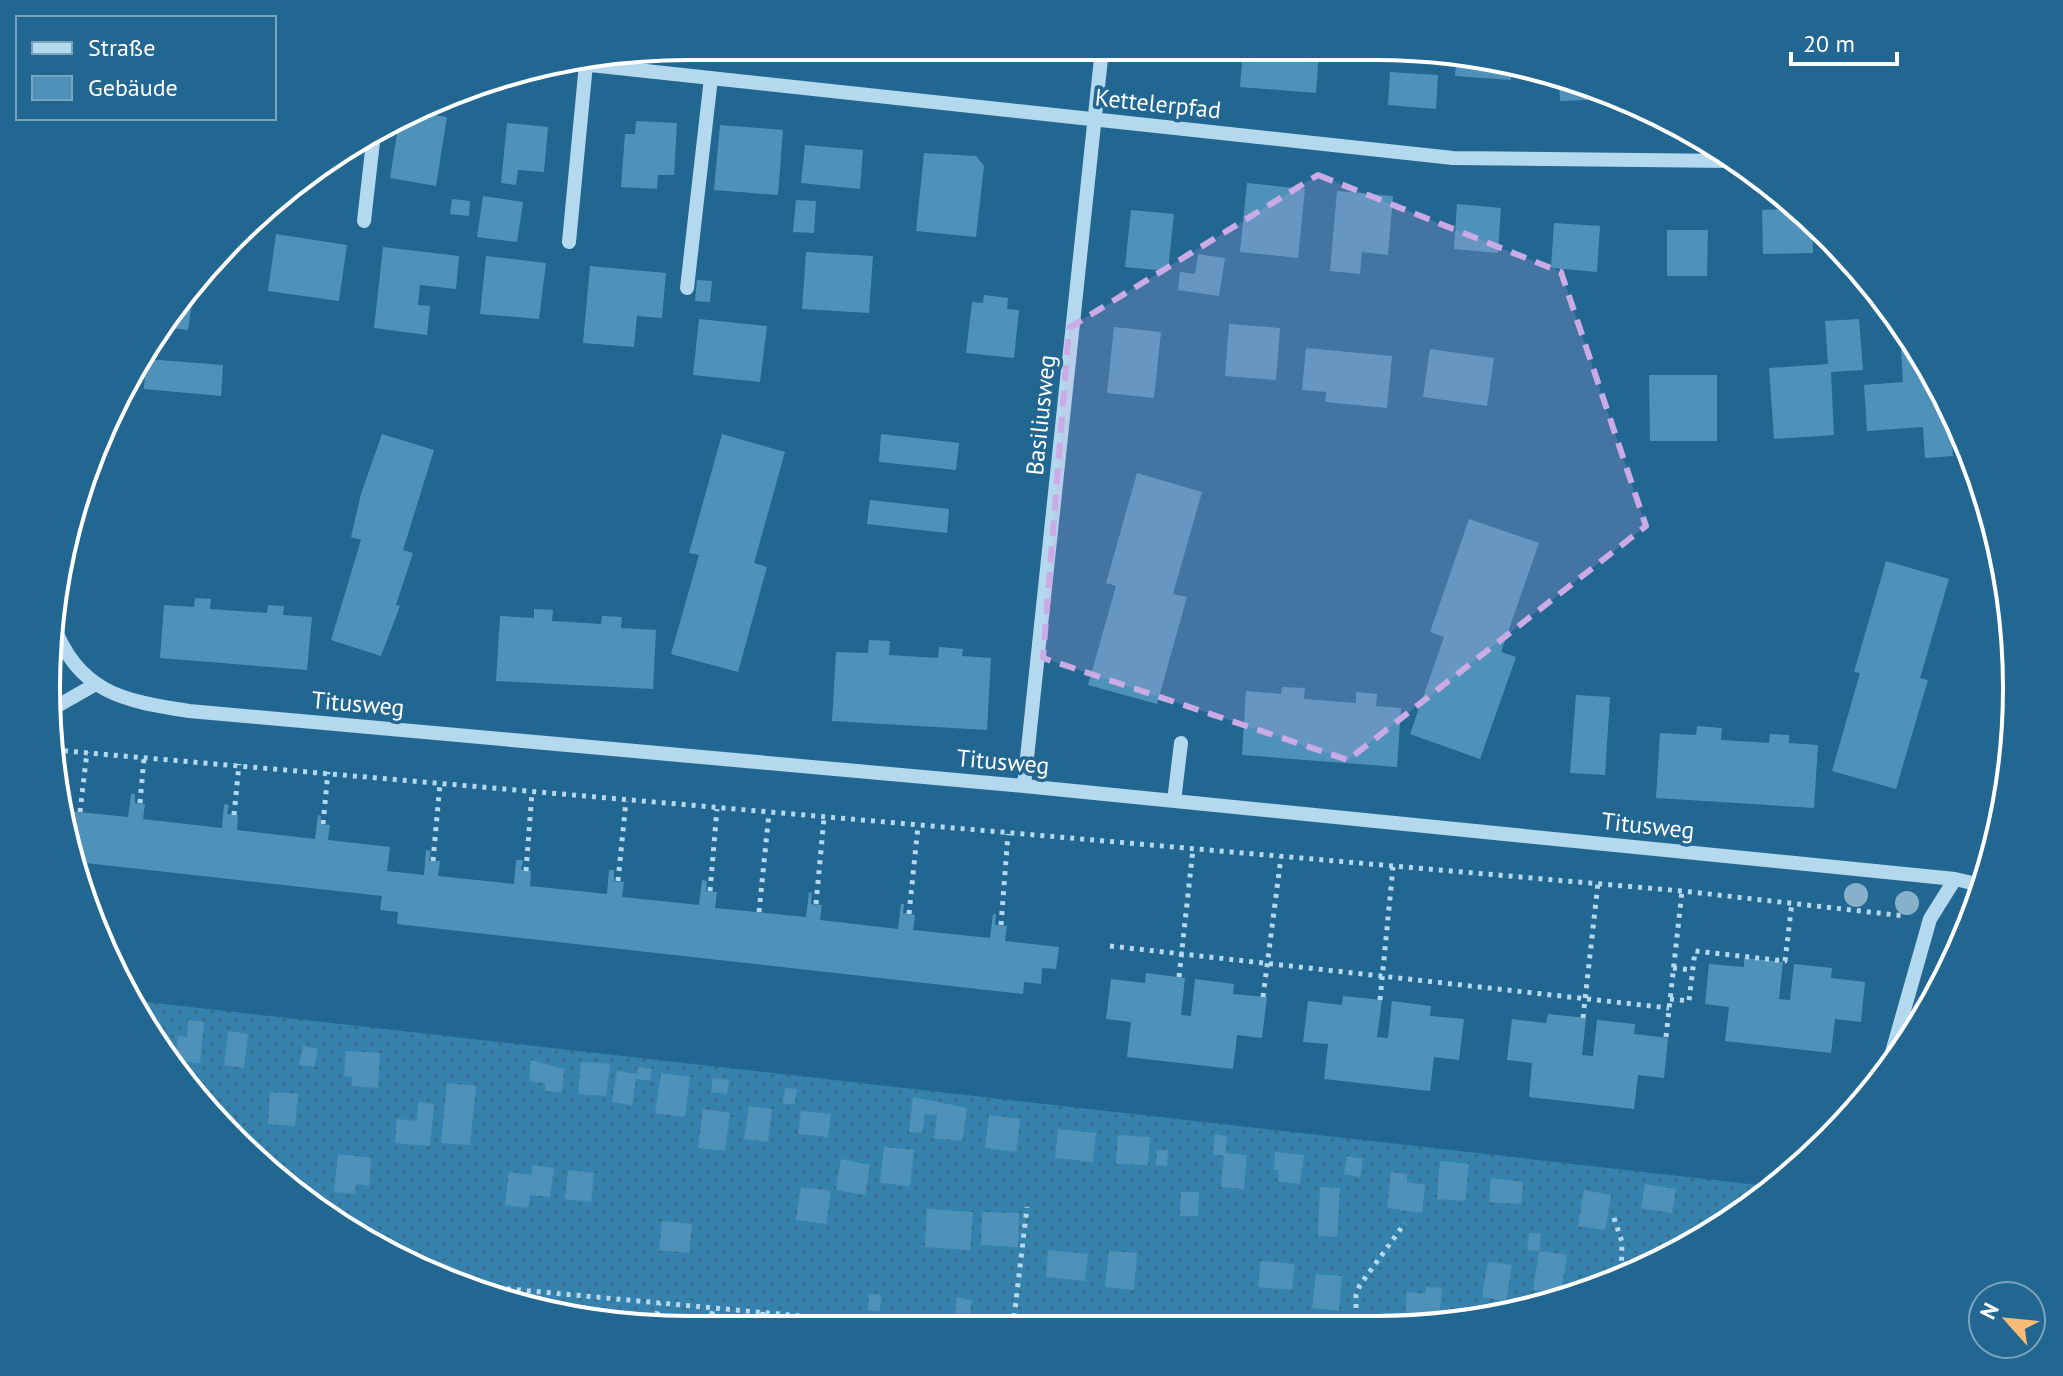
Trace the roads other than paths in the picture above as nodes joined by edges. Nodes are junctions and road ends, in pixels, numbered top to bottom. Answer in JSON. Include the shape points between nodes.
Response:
{"nodes":[{"id":1,"x":1101,"y":60,"type":"edge"},
{"id":2,"x":601,"y":66,"type":"edge"},
{"id":3,"x":584,"y":69,"type":"edge"},
{"id":4,"x":711,"y":78,"type":"junction"},
{"id":5,"x":1095,"y":119,"type":"junction"},
{"id":6,"x":373,"y":145,"type":"edge"},
{"id":7,"x":1716,"y":161,"type":"edge"},
{"id":8,"x":364,"y":221,"type":"dead end"},
{"id":9,"x":569,"y":242,"type":"dead end"},
{"id":10,"x":687,"y":288,"type":"dead end"},
{"id":11,"x":61,"y":648,"type":"edge"},
{"id":12,"x":96,"y":684,"type":"junction"},
{"id":13,"x":60,"y":704,"type":"edge"},
{"id":14,"x":1181,"y":743,"type":"dead end"},
{"id":15,"x":1024,"y":786,"type":"junction"},
{"id":16,"x":1174,"y":801,"type":"junction"},
{"id":17,"x":1955,"y":879,"type":"junction"},
{"id":18,"x":1972,"y":883,"type":"edge"},
{"id":19,"x":1896,"y":1038,"type":"edge"}],
"edges":[{"from":1,"to":5,"type":"street","name":"Basiliusweg"},
{"from":2,"to":4,"type":"street","name":"Kettelerpfad"},
{"from":3,"to":9,"type":"street"},
{"from":4,"to":5,"type":"street","name":"Kettelerpfad"},
{"from":4,"to":10,"type":"street"},
{"from":5,"to":7,"type":"street","name":"Kettelerpfad","via":[[1453,158]]},
{"from":5,"to":15,"type":"street","name":"Basiliusweg"},
{"from":6,"to":8,"type":"street"},
{"from":11,"to":12,"type":"street","name":"Titusweg"},
{"from":12,"to":13,"type":"street"},
{"from":12,"to":15,"type":"street","name":"Titusweg","via":[[128,702],[189,711]]},
{"from":14,"to":16,"type":"street"},
{"from":15,"to":16,"type":"street","name":"Titusweg"},
{"from":16,"to":17,"type":"street","name":"Titusweg"},
{"from":17,"to":18,"type":"street","name":"Titusweg"},
{"from":17,"to":19,"type":"street","via":[[1930,919]]}]}
